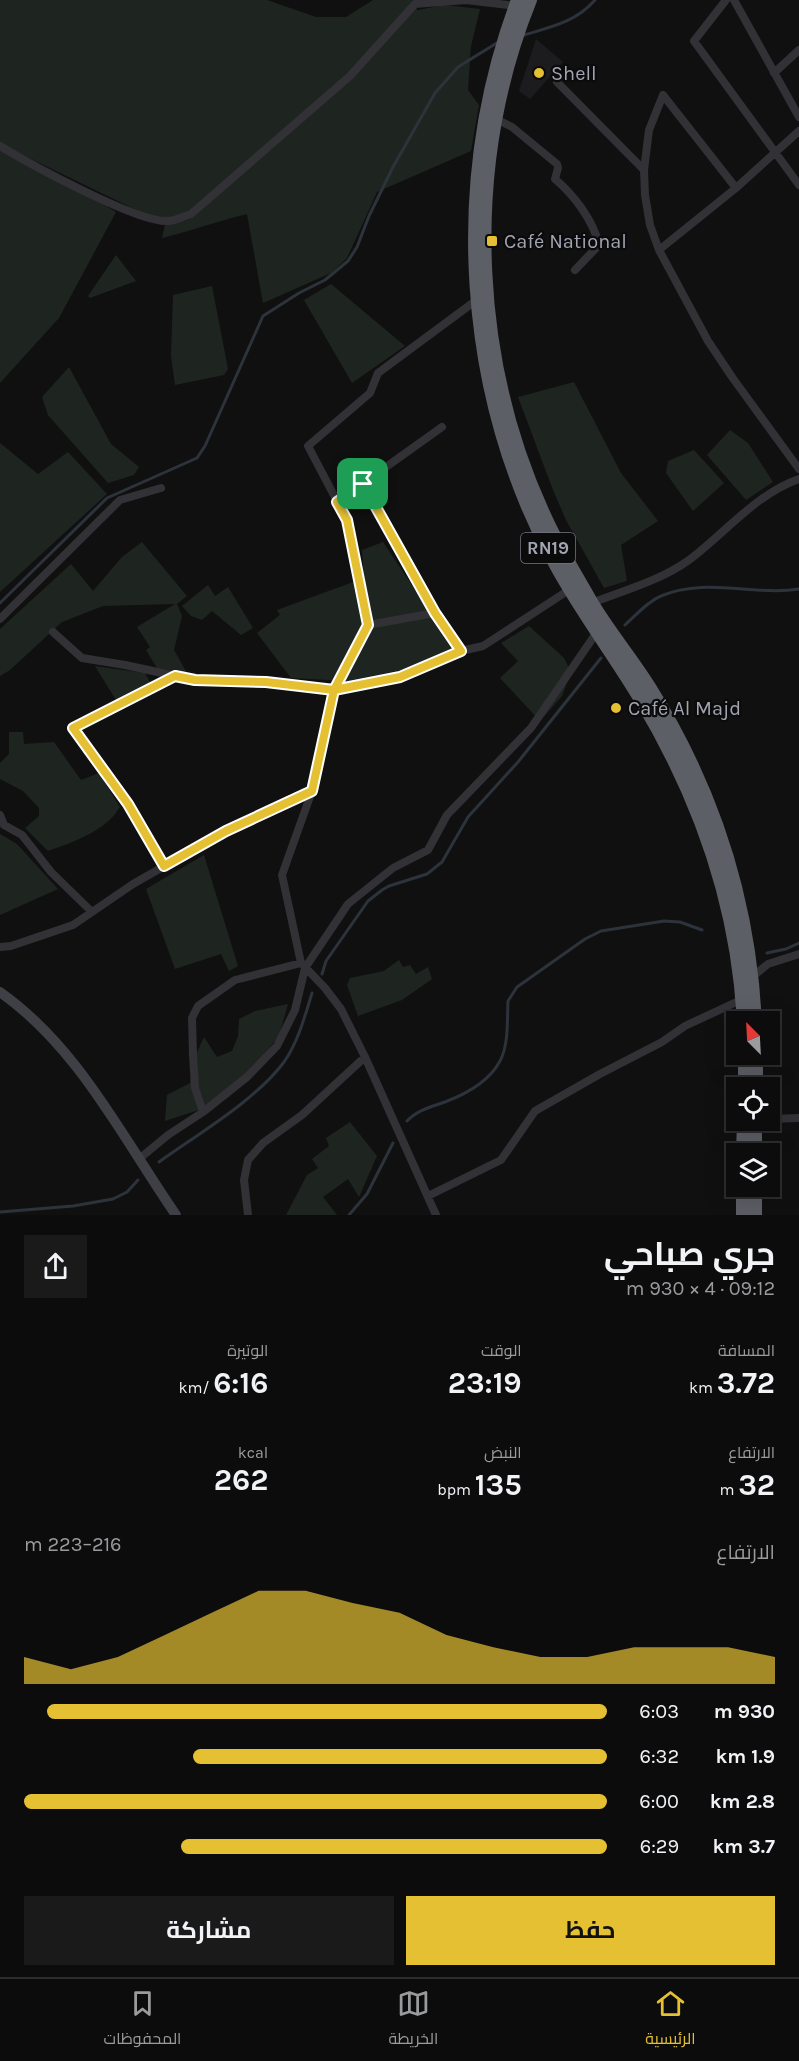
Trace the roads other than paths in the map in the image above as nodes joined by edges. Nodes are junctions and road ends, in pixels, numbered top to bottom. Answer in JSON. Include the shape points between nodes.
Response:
{"nodes":[{"id":1,"x":530,"y":0,"type":"edge"},
{"id":2,"x":726,"y":0,"type":"edge"},
{"id":3,"x":734,"y":0,"type":"edge"},
{"id":4,"x":517,"y":3,"type":"edge"},
{"id":5,"x":516,"y":24,"type":"junction"},
{"id":6,"x":509,"y":41,"type":"junction"},
{"id":7,"x":799,"y":50,"type":"edge"},
{"id":8,"x":774,"y":73,"type":"junction"},
{"id":9,"x":557,"y":82,"type":"dead end"},
{"id":10,"x":799,"y":117,"type":"edge"},
{"id":11,"x":496,"y":119,"type":"junction"},
{"id":12,"x":799,"y":131,"type":"edge"},
{"id":13,"x":0,"y":146,"type":"edge"},
{"id":14,"x":776,"y":153,"type":"junction"},
{"id":15,"x":644,"y":170,"type":"junction"},
{"id":16,"x":799,"y":184,"type":"edge"},
{"id":17,"x":736,"y":188,"type":"junction"},
{"id":18,"x":659,"y":250,"type":"junction"},
{"id":19,"x":575,"y":270,"type":"dead end"},
{"id":20,"x":478,"y":299,"type":"junction"},
{"id":21,"x":442,"y":427,"type":"dead end"},
{"id":22,"x":799,"y":469,"type":"edge"},
{"id":23,"x":799,"y":478,"type":"edge"},
{"id":24,"x":363,"y":484,"type":"junction"},
{"id":25,"x":161,"y":488,"type":"dead end"},
{"id":26,"x":337,"y":502,"type":"junction"},
{"id":27,"x":575,"y":586,"type":"junction"},
{"id":28,"x":586,"y":605,"type":"junction"},
{"id":29,"x":435,"y":613,"type":"junction"},
{"id":30,"x":0,"y":619,"type":"edge"},
{"id":31,"x":368,"y":625,"type":"junction"},
{"id":32,"x":53,"y":632,"type":"dead end"},
{"id":33,"x":597,"y":632,"type":"junction"},
{"id":34,"x":461,"y":651,"type":"junction"},
{"id":35,"x":175,"y":676,"type":"junction"},
{"id":36,"x":334,"y":690,"type":"junction"},
{"id":37,"x":312,"y":791,"type":"junction"},
{"id":38,"x":705,"y":812,"type":"junction"},
{"id":39,"x":0,"y":815,"type":"edge"},
{"id":40,"x":164,"y":866,"type":"junction"},
{"id":41,"x":92,"y":912,"type":"junction"},
{"id":42,"x":0,"y":947,"type":"edge"},
{"id":43,"x":799,"y":954,"type":"edge"},
{"id":44,"x":303,"y":965,"type":"junction"},
{"id":45,"x":752,"y":977,"type":"junction"},
{"id":46,"x":0,"y":992,"type":"edge"},
{"id":47,"x":748,"y":997,"type":"junction"},
{"id":48,"x":746,"y":1011,"type":"edge"},
{"id":49,"x":752,"y":1011,"type":"edge"},
{"id":50,"x":365,"y":1057,"type":"junction"},
{"id":51,"x":203,"y":1112,"type":"junction"},
{"id":52,"x":799,"y":1118,"type":"edge"},
{"id":53,"x":780,"y":1119,"type":"edge"},
{"id":54,"x":139,"y":1159,"type":"junction"},
{"id":55,"x":428,"y":1196,"type":"junction"},
{"id":56,"x":743,"y":1197,"type":"edge"},
{"id":57,"x":755,"y":1197,"type":"edge"},
{"id":58,"x":176,"y":1215,"type":"edge"},
{"id":59,"x":248,"y":1215,"type":"edge"},
{"id":60,"x":436,"y":1215,"type":"edge"},
{"id":61,"x":743,"y":1215,"type":"edge"},
{"id":62,"x":755,"y":1215,"type":"edge"}],
"edges":[{"from":1,"to":5,"type":"highway","number":"RN19"},
{"from":2,"to":14,"type":"street","via":[[694,41]]},
{"from":3,"to":8,"type":"street"},
{"from":4,"to":5,"type":"highway","number":"RN19"},
{"from":4,"to":13,"type":"street","via":[[466,0],[416,4],[342,82],[191,214],[169,221],[124,208]]},
{"from":5,"to":6,"type":"highway","number":"RN19"},
{"from":6,"to":11,"type":"highway","number":"RN19"},
{"from":6,"to":20,"type":"highway","number":"RN19","via":[[488,106],[479,170]]},
{"from":7,"to":8,"type":"street"},
{"from":8,"to":10,"type":"street"},
{"from":9,"to":15,"type":"street"},
{"from":11,"to":19,"type":"street","via":[[512,127],[557,164],[555,179],[584,213],[599,245]]},
{"from":11,"to":27,"type":"highway","number":"RN19","via":[[485,238],[494,352],[524,465]]},
{"from":12,"to":14,"type":"street"},
{"from":14,"to":16,"type":"street"},
{"from":14,"to":17,"type":"street"},
{"from":15,"to":17,"type":"street","via":[[649,130],[663,95]]},
{"from":15,"to":18,"type":"street","via":[[650,225]]},
{"from":17,"to":18,"type":"street"},
{"from":18,"to":22,"type":"street","via":[[708,341]]},
{"from":20,"to":26,"type":"street","via":[[378,373],[370,393],[308,446]]},
{"from":20,"to":27,"type":"highway","number":"RN19","via":[[488,375],[504,441],[531,513]]},
{"from":21,"to":24,"type":"street"},
{"from":23,"to":28,"type":"street","via":[[766,495],[688,561]]},
{"from":24,"to":26,"type":"street"},
{"from":24,"to":29,"type":"street"},
{"from":25,"to":30,"type":"street","via":[[120,500]]},
{"from":26,"to":31,"type":"street","via":[[347,520]]},
{"from":27,"to":28,"type":"highway","number":"RN19"},
{"from":27,"to":34,"type":"street","via":[[483,646]]},
{"from":28,"to":33,"type":"highway","number":"RN19"},
{"from":28,"to":38,"type":"highway","number":"RN19","via":[[649,687],[676,734]]},
{"from":29,"to":31,"type":"street"},
{"from":29,"to":34,"type":"street"},
{"from":31,"to":36,"type":"street"},
{"from":32,"to":35,"type":"street","via":[[82,658]]},
{"from":33,"to":38,"type":"highway","number":"RN19"},
{"from":33,"to":44,"type":"street","via":[[531,728],[447,815],[428,850],[393,868],[348,904]]},
{"from":34,"to":36,"type":"street","via":[[400,677]]},
{"from":35,"to":36,"type":"street"},
{"from":35,"to":40,"type":"street","via":[[73,728],[128,804]]},
{"from":36,"to":37,"type":"street"},
{"from":37,"to":40,"type":"street","via":[[226,831]]},
{"from":37,"to":44,"type":"street","via":[[282,875]]},
{"from":38,"to":45,"type":"highway","number":"RN19","via":[[737,892]]},
{"from":38,"to":47,"type":"highway","number":"RN19"},
{"from":39,"to":41,"type":"street","via":[[4,825],[22,835],[51,872]]},
{"from":40,"to":41,"type":"street"},
{"from":41,"to":42,"type":"street","via":[[74,925]]},
{"from":43,"to":45,"type":"street","via":[[768,964]]},
{"from":44,"to":50,"type":"street","via":[[340,1009]]},
{"from":44,"to":51,"type":"street","via":[[295,1010],[277,1046],[247,1077]]},
{"from":44,"to":51,"type":"street","via":[[235,980],[198,1006],[192,1018],[193,1055],[195,1088]]},
{"from":45,"to":47,"type":"highway","number":"RN19"},
{"from":46,"to":54,"type":"street","via":[[58,1042]]},
{"from":47,"to":48,"type":"highway","number":"RN19"},
{"from":47,"to":49,"type":"highway","number":"RN19"},
{"from":47,"to":55,"type":"street","via":[[685,1026],[535,1111],[501,1160]]},
{"from":50,"to":55,"type":"street"},
{"from":50,"to":59,"type":"street","via":[[248,1160],[244,1180]]},
{"from":51,"to":54,"type":"street"},
{"from":52,"to":53,"type":"street"},
{"from":54,"to":58,"type":"street"},
{"from":55,"to":60,"type":"street"},
{"from":56,"to":61,"type":"highway"},
{"from":57,"to":62,"type":"highway"}]}
